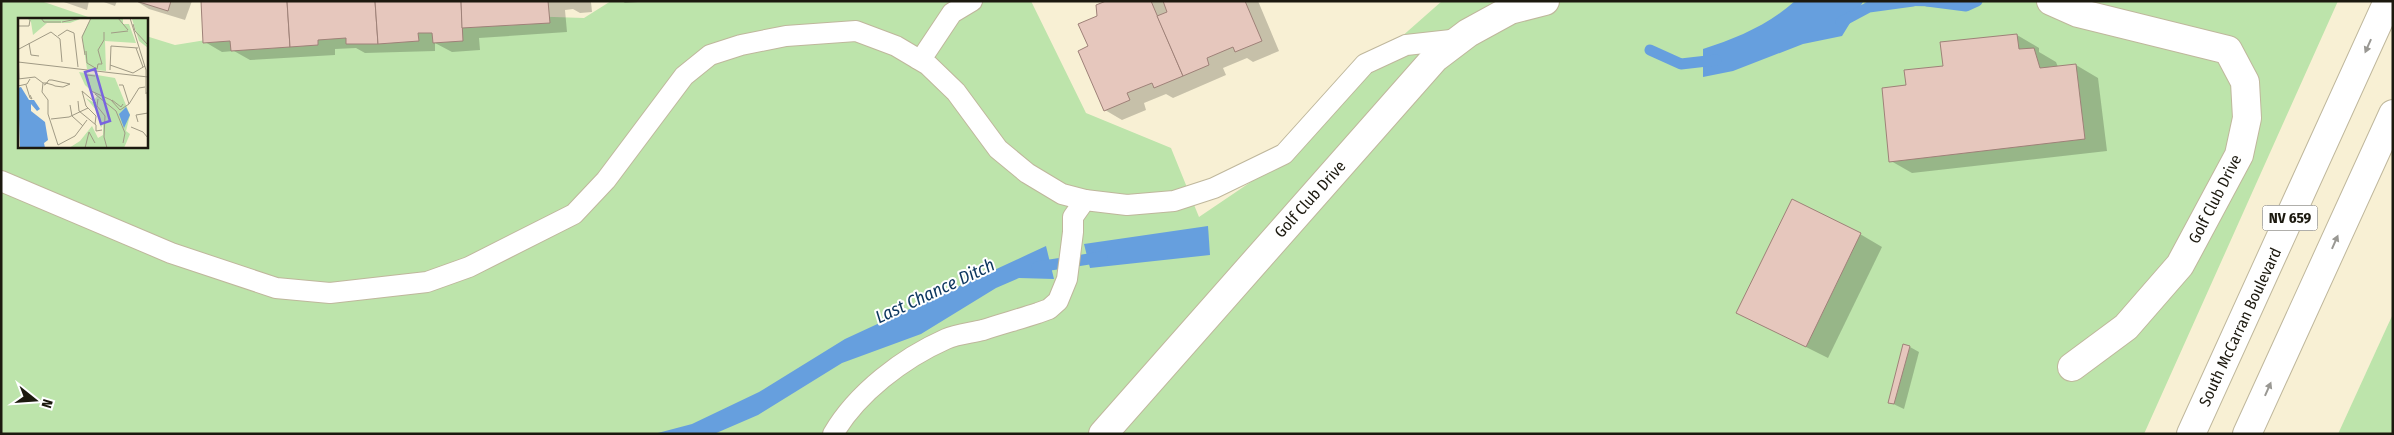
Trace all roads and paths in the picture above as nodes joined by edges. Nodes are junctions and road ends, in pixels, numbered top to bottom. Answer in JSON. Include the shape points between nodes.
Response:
{"nodes":[{"id":1,"x":972,"y":1,"type":"edge"},
{"id":2,"x":1545,"y":1,"type":"edge"},
{"id":3,"x":2051,"y":1,"type":"edge"},
{"id":4,"x":2388,"y":1,"type":"edge"},
{"id":5,"x":1460,"y":39,"type":"junction"},
{"id":6,"x":918,"y":59,"type":"junction"},
{"id":7,"x":2393,"y":114,"type":"edge"},
{"id":8,"x":1,"y":181,"type":"edge"},
{"id":9,"x":1085,"y":200,"type":"junction"},
{"id":10,"x":2072,"y":367,"type":"dead end"},
{"id":11,"x":833,"y":434,"type":"edge"},
{"id":12,"x":1103,"y":434,"type":"edge"},
{"id":13,"x":2191,"y":434,"type":"edge"},
{"id":14,"x":2248,"y":434,"type":"edge"}],
"edges":[{"from":1,"to":6,"type":"lane","via":[[952,13],[922,58]]},
{"from":2,"to":5,"type":"street","name":"Golf Club Drive","via":[[1510,10]]},
{"from":3,"to":10,"type":"street","name":"Golf Club Drive","via":[[2078,13],[2228,50],[2245,82],[2247,118],[2239,155],[2180,265],[2126,327]]},
{"from":4,"to":13,"type":"street","name":"South McCarran Boulevard","number":"NV 659","one_way":true},
{"from":5,"to":9,"type":"lane","via":[[1406,45],[1365,64],[1284,154],[1214,188],[1174,201],[1128,204]]},
{"from":5,"to":12,"type":"street","name":"Golf Club Drive","via":[[1435,58]]},
{"from":6,"to":8,"type":"lane","via":[[896,46],[856,31],[786,36],[710,55],[684,76],[616,166],[574,214],[469,267],[427,282],[391,288],[330,293],[276,288],[171,253]]},
{"from":6,"to":9,"type":"lane","via":[[956,92],[998,150],[1027,173],[1062,194]]},
{"from":14,"to":7,"type":"street","number":"NV 659","one_way":true},
{"from":9,"to":11,"type":"lane","via":[[1073,216],[1067,279],[1058,301],[1049,309],[947,338],[894,369],[840,422]]}]}
